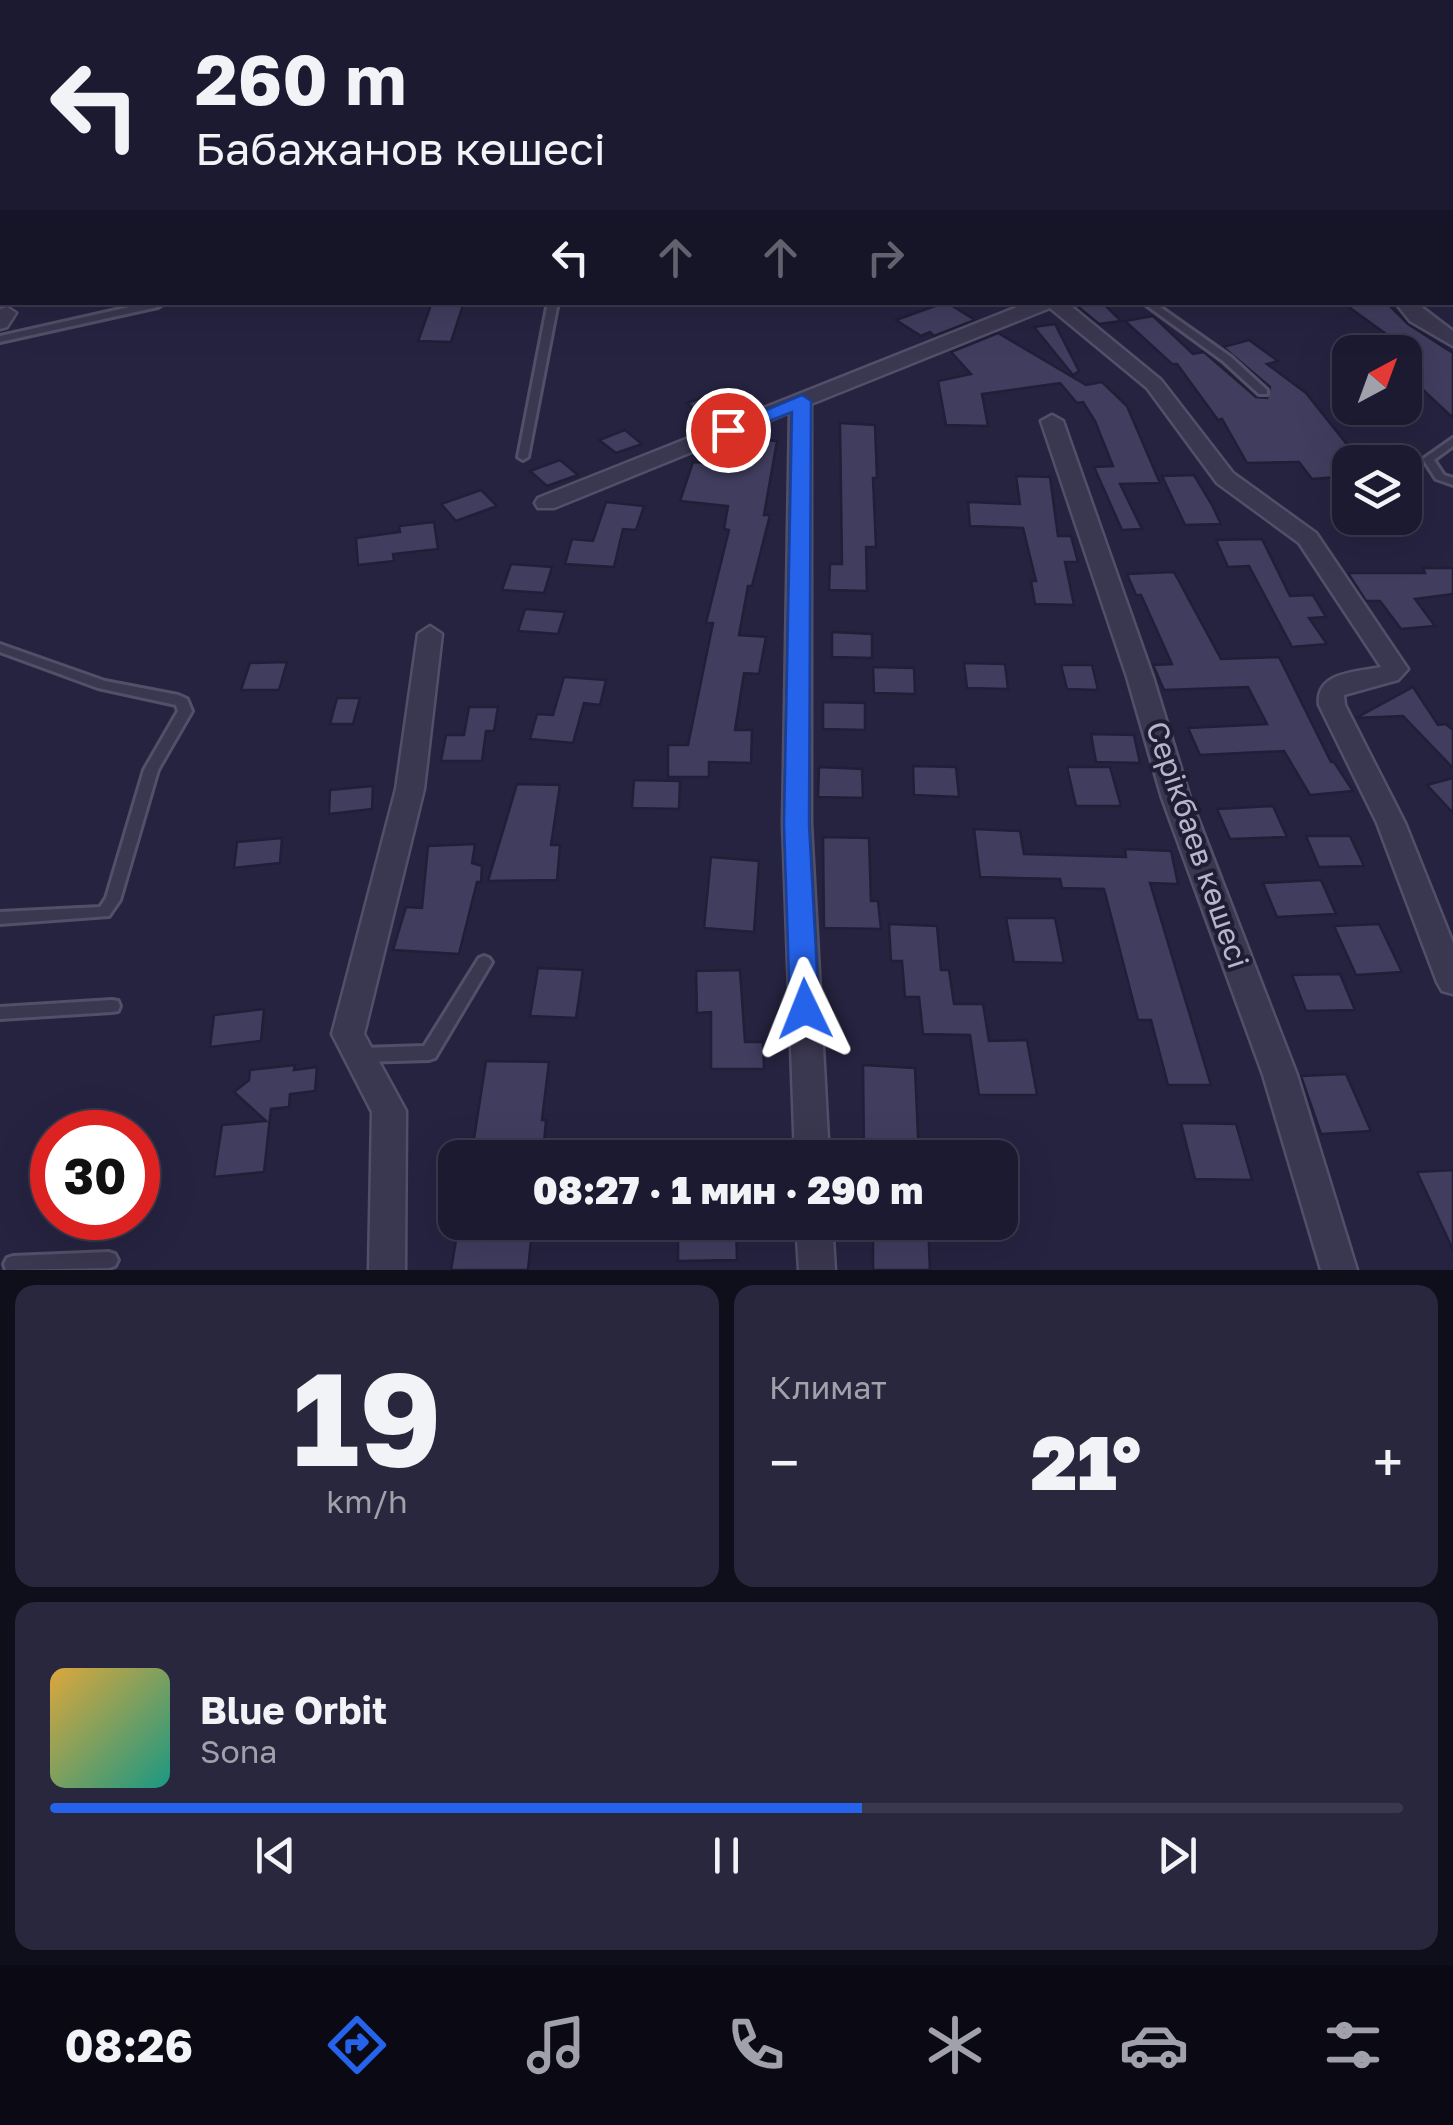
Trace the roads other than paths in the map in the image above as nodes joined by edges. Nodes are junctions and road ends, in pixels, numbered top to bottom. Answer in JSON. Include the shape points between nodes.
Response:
{"nodes":[{"id":1,"x":153,"y":305,"type":"edge"},
{"id":2,"x":552,"y":305,"type":"edge"},
{"id":3,"x":1043,"y":305,"type":"edge"},
{"id":4,"x":1055,"y":305,"type":"edge"},
{"id":5,"x":1150,"y":305,"type":"edge"},
{"id":6,"x":1407,"y":305,"type":"edge"},
{"id":7,"x":0,"y":338,"type":"edge"},
{"id":8,"x":1453,"y":340,"type":"edge"},
{"id":9,"x":1263,"y":392,"type":"dead end"},
{"id":10,"x":802,"y":401,"type":"junction"},
{"id":11,"x":1052,"y":420,"type":"dead end"},
{"id":12,"x":1453,"y":441,"type":"edge"},
{"id":13,"x":523,"y":457,"type":"dead end"},
{"id":14,"x":1453,"y":482,"type":"edge"},
{"id":15,"x":546,"y":503,"type":"dead end"},
{"id":16,"x":430,"y":634,"type":"dead end"},
{"id":17,"x":0,"y":648,"type":"edge"},
{"id":18,"x":0,"y":918,"type":"edge"},
{"id":19,"x":484,"y":962,"type":"dead end"},
{"id":20,"x":1453,"y":982,"type":"edge"},
{"id":21,"x":112,"y":1006,"type":"dead end"},
{"id":22,"x":0,"y":1013,"type":"edge"},
{"id":23,"x":360,"y":1055,"type":"junction"},
{"id":24,"x":811,"y":1140,"type":"edge"},
{"id":25,"x":815,"y":1240,"type":"edge"},
{"id":26,"x":109,"y":1260,"type":"dead end"},
{"id":27,"x":8,"y":1266,"type":"edge"},
{"id":28,"x":386,"y":1270,"type":"edge"},
{"id":29,"x":816,"y":1270,"type":"edge"},
{"id":30,"x":1339,"y":1270,"type":"edge"}],
"edges":[{"from":1,"to":7,"type":"lane"},
{"from":2,"to":13,"type":"lane"},
{"from":3,"to":10,"type":"street"},
{"from":4,"to":20,"type":"street","via":[[1154,384],[1226,478],[1308,538],[1394,669],[1330,690],[1332,705],[1391,823]]},
{"from":5,"to":9,"type":"lane"},
{"from":6,"to":8,"type":"street"},
{"from":10,"to":15,"type":"street"},
{"from":10,"to":24,"type":"street","via":[[796,824]]},
{"from":11,"to":30,"type":"street","name":"Серікбаев көшесі","via":[[1176,798],[1280,1075]]},
{"from":12,"to":14,"type":"lane","via":[[1428,458],[1440,478]]},
{"from":16,"to":23,"type":"street","via":[[410,788],[348,1034]]},
{"from":17,"to":18,"type":"lane","via":[[103,685],[172,698],[185,711],[151,770],[104,912]]},
{"from":19,"to":23,"type":"lane","via":[[429,1053]]},
{"from":21,"to":22,"type":"lane"},
{"from":23,"to":28,"type":"street","via":[[389,1111]]},
{"from":25,"to":29,"type":"street"},
{"from":26,"to":27,"type":"lane"}]}
